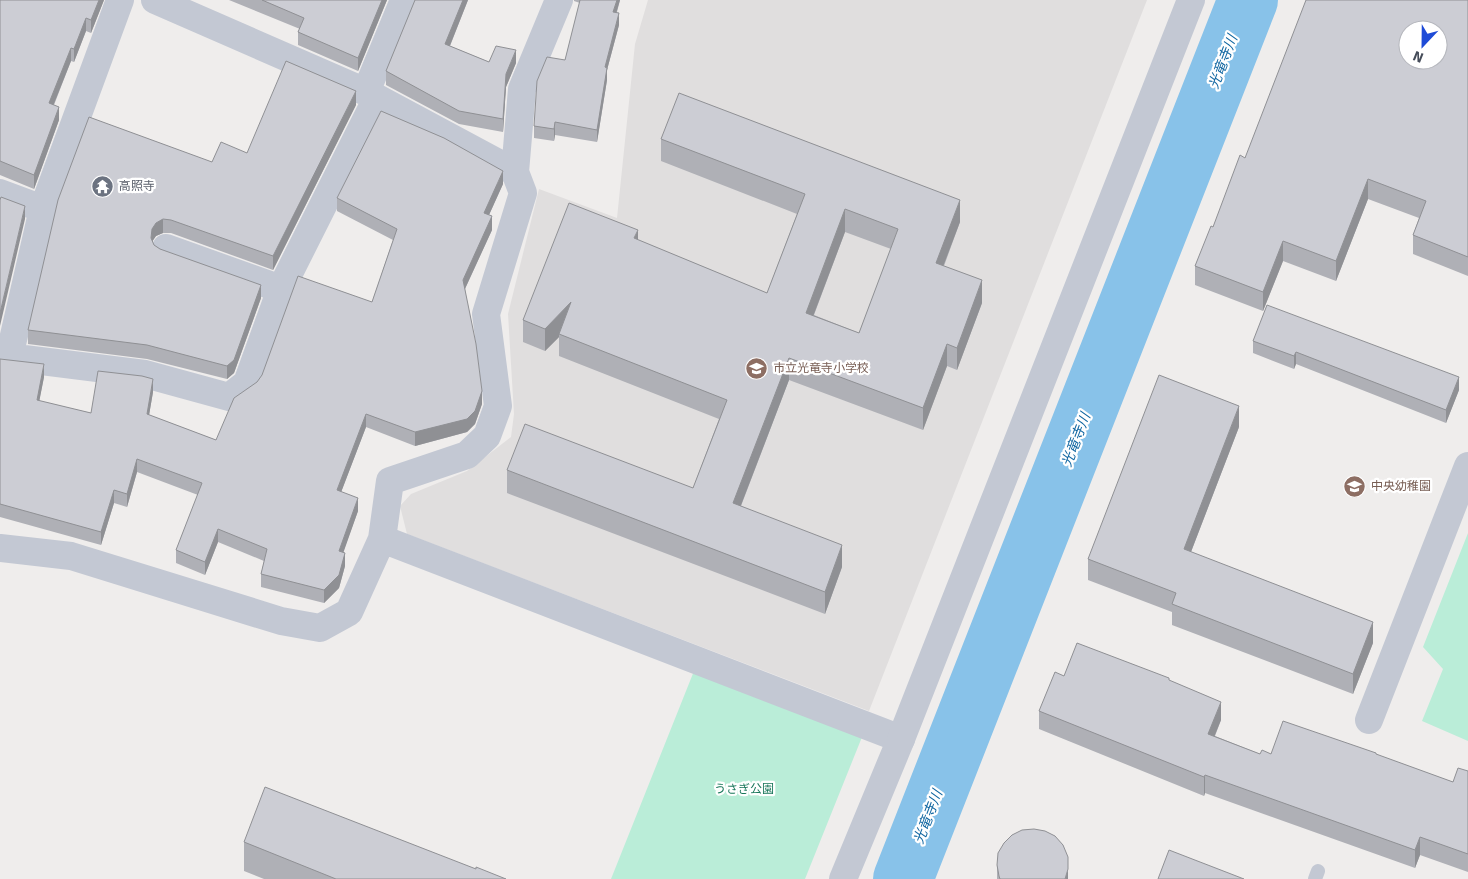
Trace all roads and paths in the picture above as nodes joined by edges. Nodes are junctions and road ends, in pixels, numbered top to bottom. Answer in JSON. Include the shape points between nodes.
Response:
{"nodes":[{"id":1,"x":120,"y":0,"type":"edge"},
{"id":2,"x":155,"y":0,"type":"edge"},
{"id":3,"x":404,"y":0,"type":"edge"},
{"id":4,"x":559,"y":0,"type":"edge"},
{"id":5,"x":1191,"y":0,"type":"edge"},
{"id":6,"x":371,"y":95,"type":"junction"},
{"id":7,"x":515,"y":172,"type":"junction"},
{"id":8,"x":0,"y":193,"type":"edge"},
{"id":9,"x":43,"y":210,"type":"junction"},
{"id":10,"x":166,"y":248,"type":"dead end"},
{"id":11,"x":281,"y":289,"type":"junction"},
{"id":12,"x":5,"y":357,"type":"edge"},
{"id":13,"x":1468,"y":466,"type":"edge"},
{"id":14,"x":382,"y":539,"type":"junction"},
{"id":15,"x":0,"y":548,"type":"edge"},
{"id":16,"x":1369,"y":720,"type":"dead end"},
{"id":17,"x":901,"y":739,"type":"junction"},
{"id":18,"x":843,"y":879,"type":"edge"}],
"edges":[{"from":1,"to":9,"type":"street"},
{"from":2,"to":6,"type":"street"},
{"from":3,"to":6,"type":"street"},
{"from":4,"to":7,"type":"street","via":[[522,89]]},
{"from":5,"to":17,"type":"street"},
{"from":6,"to":7,"type":"street"},
{"from":6,"to":11,"type":"street"},
{"from":7,"to":14,"type":"street","via":[[523,193],[486,314],[498,406],[487,436],[467,455],[390,482]]},
{"from":8,"to":9,"type":"street"},
{"from":9,"to":12,"type":"street"},
{"from":10,"to":11,"type":"street"},
{"from":11,"to":12,"type":"street","via":[[247,382],[229,397],[145,374]]},
{"from":13,"to":16,"type":"street"},
{"from":14,"to":15,"type":"street","via":[[348,612],[320,628],[281,621],[70,556]]},
{"from":14,"to":17,"type":"street"},
{"from":17,"to":18,"type":"street"}]}
